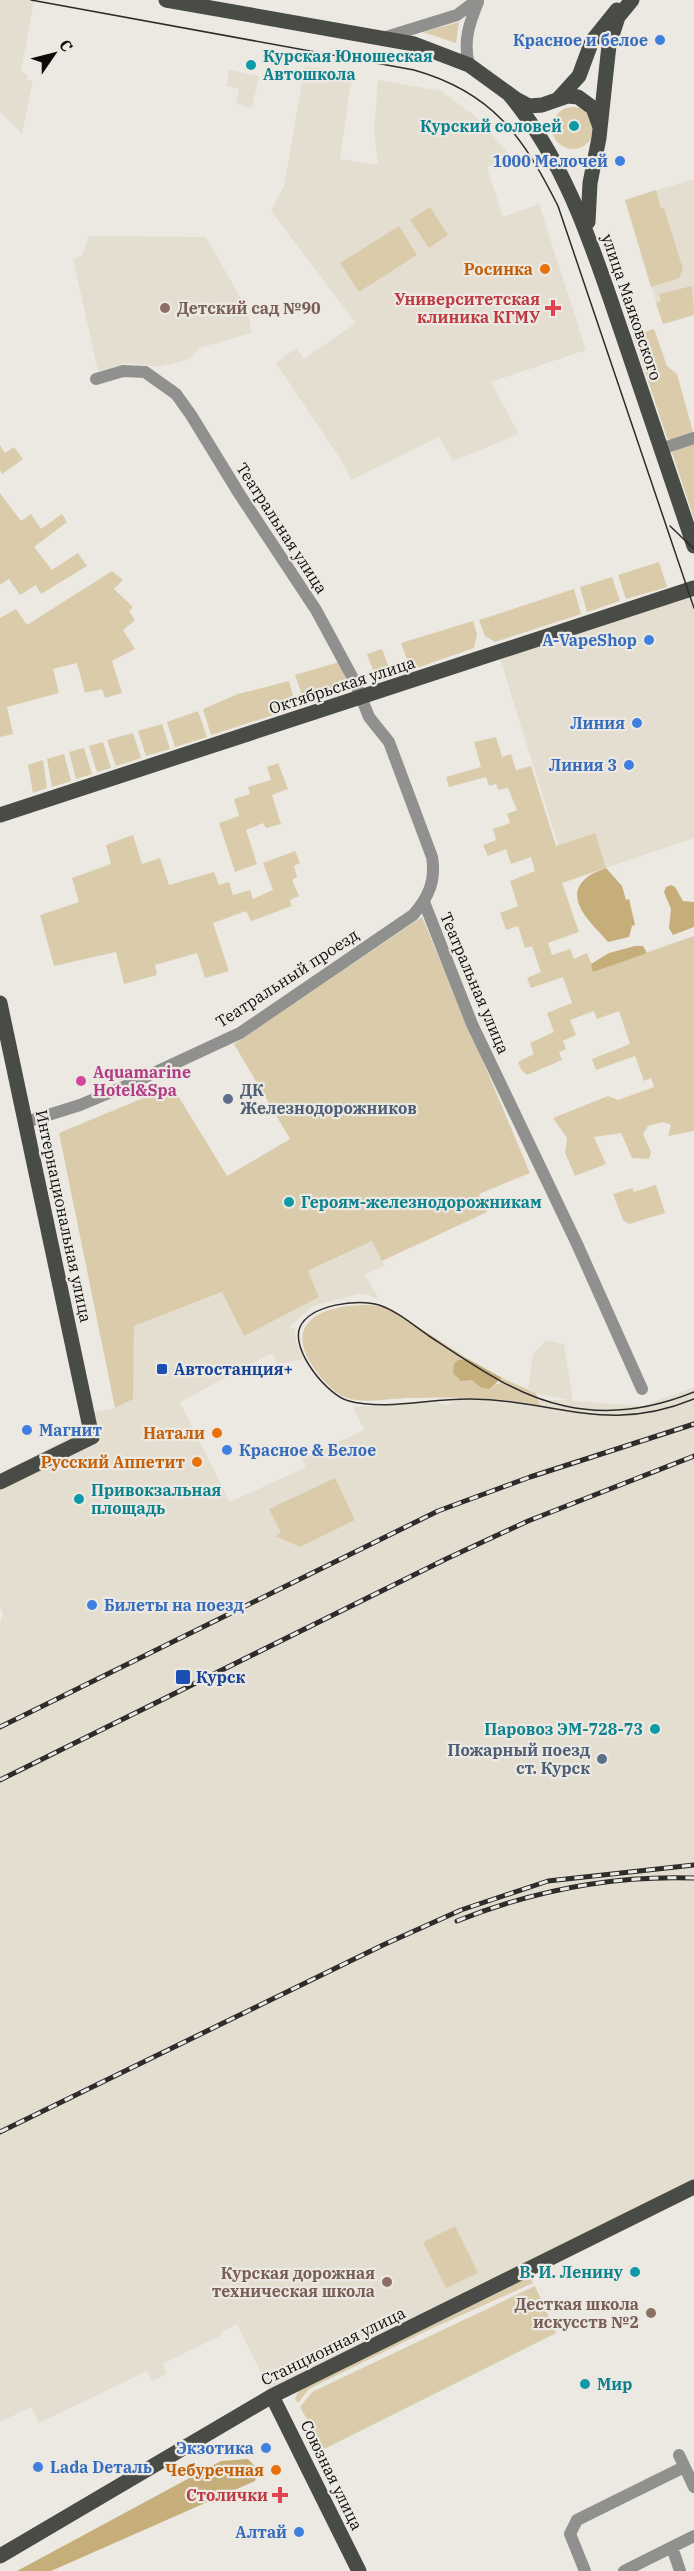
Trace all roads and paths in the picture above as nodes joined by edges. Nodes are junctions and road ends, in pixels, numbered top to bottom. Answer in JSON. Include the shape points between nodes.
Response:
{"nodes":[{"id":1,"x":166,"y":0,"type":"edge"},
{"id":2,"x":478,"y":0,"type":"edge"},
{"id":3,"x":632,"y":0,"type":"edge"},
{"id":4,"x":386,"y":37,"type":"junction"},
{"id":5,"x":469,"y":65,"type":"junction"},
{"id":6,"x":508,"y":93,"type":"junction"},
{"id":7,"x":557,"y":100,"type":"junction"},
{"id":8,"x":600,"y":127,"type":"junction"},
{"id":9,"x":588,"y":234,"type":"junction"},
{"id":10,"x":96,"y":379,"type":"dead end"},
{"id":11,"x":694,"y":438,"type":"edge"},
{"id":12,"x":661,"y":449,"type":"junction"},
{"id":13,"x":694,"y":546,"type":"edge"},
{"id":14,"x":694,"y":588,"type":"edge"},
{"id":15,"x":361,"y":697,"type":"junction"},
{"id":16,"x":0,"y":815,"type":"edge"},
{"id":17,"x":424,"y":902,"type":"junction"},
{"id":18,"x":0,"y":1003,"type":"edge"},
{"id":19,"x":26,"y":1122,"type":"junction"},
{"id":20,"x":642,"y":1389,"type":"dead end"},
{"id":21,"x":0,"y":1482,"type":"edge"},
{"id":22,"x":694,"y":2187,"type":"edge"},
{"id":23,"x":272,"y":2396,"type":"junction"},
{"id":24,"x":679,"y":2455,"type":"dead end"},
{"id":25,"x":684,"y":2467,"type":"junction"},
{"id":26,"x":694,"y":2487,"type":"edge"},
{"id":27,"x":694,"y":2536,"type":"edge"},
{"id":28,"x":672,"y":2547,"type":"junction"},
{"id":29,"x":0,"y":2556,"type":"edge"},
{"id":30,"x":358,"y":2571,"type":"edge"},
{"id":31,"x":585,"y":2571,"type":"edge"},
{"id":32,"x":624,"y":2571,"type":"edge"},
{"id":33,"x":680,"y":2571,"type":"edge"}],
"edges":[{"from":1,"to":4,"type":"main road"},
{"from":2,"to":4,"type":"street","via":[[457,15]]},
{"from":2,"to":5,"type":"street","via":[[467,31]]},
{"from":3,"to":7,"type":"main road","via":[[602,26],[579,76]]},
{"from":3,"to":8,"type":"main road","via":[[612,33]]},
{"from":4,"to":5,"type":"main road"},
{"from":5,"to":6,"type":"main road"},
{"from":6,"to":7,"type":"main road","via":[[535,106]]},
{"from":6,"to":9,"type":"main road","name":"улица Маяковского","via":[[550,153]]},
{"from":7,"to":8,"type":"main road","via":[[568,96],[584,99],[597,114]]},
{"from":8,"to":9,"type":"main road","via":[[587,208]]},
{"from":9,"to":12,"type":"main road","name":"улица Маяковского"},
{"from":10,"to":15,"type":"street","name":"Театральная улица","via":[[123,370],[141,371],[176,394],[316,610]]},
{"from":11,"to":12,"type":"street"},
{"from":12,"to":13,"type":"main road","name":"улица Маяковского"},
{"from":14,"to":15,"type":"main road","name":"Октябрьская улица"},
{"from":15,"to":16,"type":"main road","name":"Октябрьская улица"},
{"from":15,"to":17,"type":"street","name":"Театральная улица","via":[[369,717],[389,742],[432,857],[434,872]]},
{"from":17,"to":19,"type":"street","name":"Театральный проезд","via":[[413,915],[240,1033],[118,1089]]},
{"from":17,"to":20,"type":"street","name":"Театральная улица","via":[[472,1024]]},
{"from":18,"to":19,"type":"main road","name":"Интернациональная улица"},
{"from":19,"to":21,"type":"main road","name":"Интернациональная улица","via":[[92,1437]]},
{"from":22,"to":23,"type":"main road","name":"Станционная улица"},
{"from":23,"to":29,"type":"main road","name":"Станционная улица"},
{"from":23,"to":30,"type":"main road","name":"Союзная улица"},
{"from":24,"to":25,"type":"street"},
{"from":25,"to":26,"type":"street"},
{"from":25,"to":31,"type":"street","via":[[578,2520],[570,2534]]},
{"from":27,"to":28,"type":"street"},
{"from":28,"to":32,"type":"street"},
{"from":28,"to":33,"type":"street"}]}
